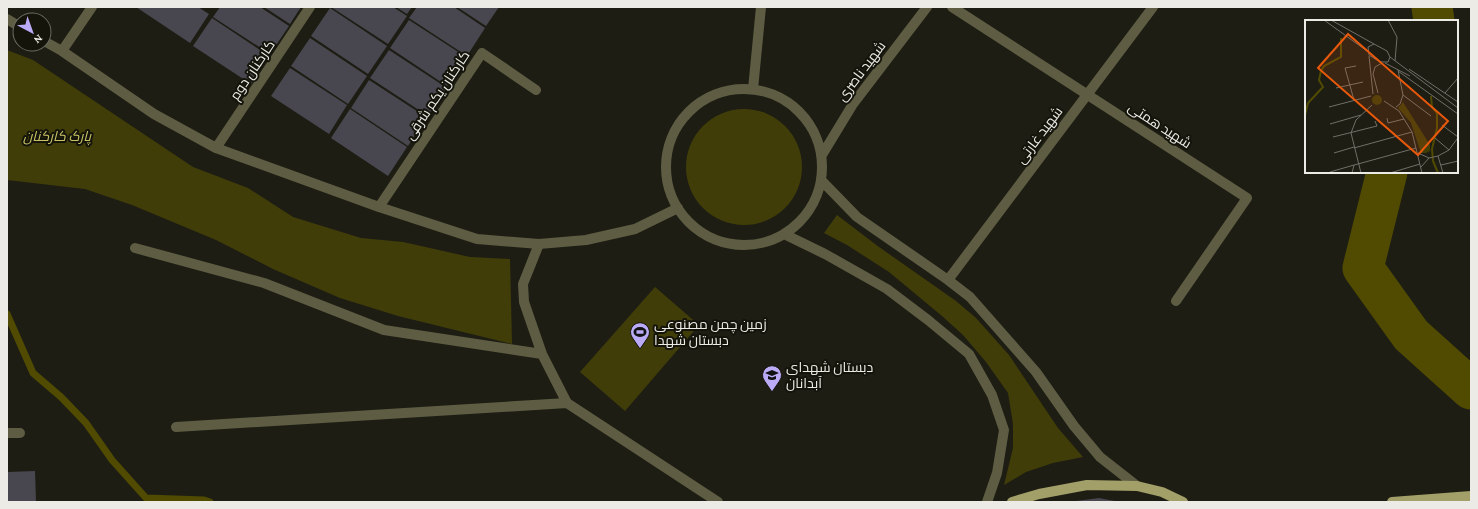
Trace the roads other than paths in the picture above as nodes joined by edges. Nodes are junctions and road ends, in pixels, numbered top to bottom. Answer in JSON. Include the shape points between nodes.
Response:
{"nodes":[{"id":1,"x":92,"y":7,"type":"edge"},
{"id":2,"x":310,"y":7,"type":"edge"},
{"id":3,"x":761,"y":7,"type":"edge"},
{"id":4,"x":927,"y":7,"type":"edge"},
{"id":5,"x":952,"y":7,"type":"edge"},
{"id":6,"x":1152,"y":7,"type":"edge"},
{"id":7,"x":52,"y":45,"type":"edge"},
{"id":8,"x":62,"y":51,"type":"junction"},
{"id":9,"x":753,"y":89,"type":"junction"},
{"id":10,"x":536,"y":90,"type":"dead end"},
{"id":11,"x":1087,"y":94,"type":"junction"},
{"id":12,"x":216,"y":148,"type":"junction"},
{"id":13,"x":822,"y":155,"type":"junction"},
{"id":14,"x":821,"y":180,"type":"junction"},
{"id":15,"x":378,"y":207,"type":"junction"},
{"id":16,"x":678,"y":208,"type":"junction"},
{"id":17,"x":784,"y":234,"type":"junction"},
{"id":18,"x":539,"y":244,"type":"junction"},
{"id":19,"x":135,"y":248,"type":"dead end"},
{"id":20,"x":948,"y":280,"type":"junction"},
{"id":21,"x":1176,"y":301,"type":"dead end"},
{"id":22,"x":542,"y":354,"type":"junction"},
{"id":23,"x":567,"y":403,"type":"junction"},
{"id":24,"x":176,"y":427,"type":"dead end"},
{"id":25,"x":7,"y":433,"type":"edge"},
{"id":26,"x":20,"y":433,"type":"dead end"},
{"id":27,"x":1137,"y":486,"type":"junction"},
{"id":28,"x":1471,"y":496,"type":"edge"},
{"id":29,"x":718,"y":502,"type":"edge"},
{"id":30,"x":987,"y":502,"type":"edge"},
{"id":31,"x":1012,"y":502,"type":"edge"},
{"id":32,"x":1183,"y":502,"type":"edge"},
{"id":33,"x":1392,"y":502,"type":"edge"}],
"edges":[{"from":1,"to":8,"type":"street"},
{"from":2,"to":12,"type":"street","name":"کارکنان دوم"},
{"from":3,"to":9,"type":"street"},
{"from":4,"to":13,"type":"street","name":"شهید ناصری","via":[[854,104]]},
{"from":5,"to":11,"type":"street","name":"شهید همتی"},
{"from":6,"to":11,"type":"street","name":"شهید غارتی"},
{"from":7,"to":8,"type":"street"},
{"from":8,"to":12,"type":"street","via":[[154,114]]},
{"from":9,"to":13,"type":"street","via":[[781,98],[804,116],[818,141]]},
{"from":9,"to":16,"type":"street","via":[[739,89],[710,97],[698,104],[678,126],[672,138],[666,167],[671,195]]},
{"from":10,"to":15,"type":"street","name":"کارکنان یکم شرقی","via":[[482,53]]},
{"from":11,"to":20,"type":"street","name":"شهید غارتی"},
{"from":11,"to":21,"type":"street","name":"شهید همتی","via":[[1247,198]]},
{"from":12,"to":15,"type":"street"},
{"from":13,"to":14,"type":"street"},
{"from":14,"to":17,"type":"street","via":[[818,193],[804,216]]},
{"from":14,"to":20,"type":"street","via":[[857,217]]},
{"from":15,"to":18,"type":"street","via":[[477,239]]},
{"from":16,"to":17,"type":"street","via":[[698,230],[726,243],[756,244]]},
{"from":16,"to":18,"type":"street","via":[[635,229],[586,240]]},
{"from":17,"to":30,"type":"street","via":[[887,289],[969,354],[992,394],[1004,430],[997,473]]},
{"from":18,"to":22,"type":"street","via":[[523,284],[524,302]]},
{"from":19,"to":22,"type":"street","via":[[264,283],[384,330]]},
{"from":20,"to":27,"type":"street","via":[[970,297],[1003,332],[1100,457]]},
{"from":22,"to":23,"type":"street"},
{"from":23,"to":24,"type":"street"},
{"from":23,"to":29,"type":"street"},
{"from":25,"to":26,"type":"street"},
{"from":27,"to":31,"type":"main road","via":[[1087,485]]},
{"from":27,"to":32,"type":"main road","via":[[1162,492]]},
{"from":28,"to":33,"type":"main road"}]}
